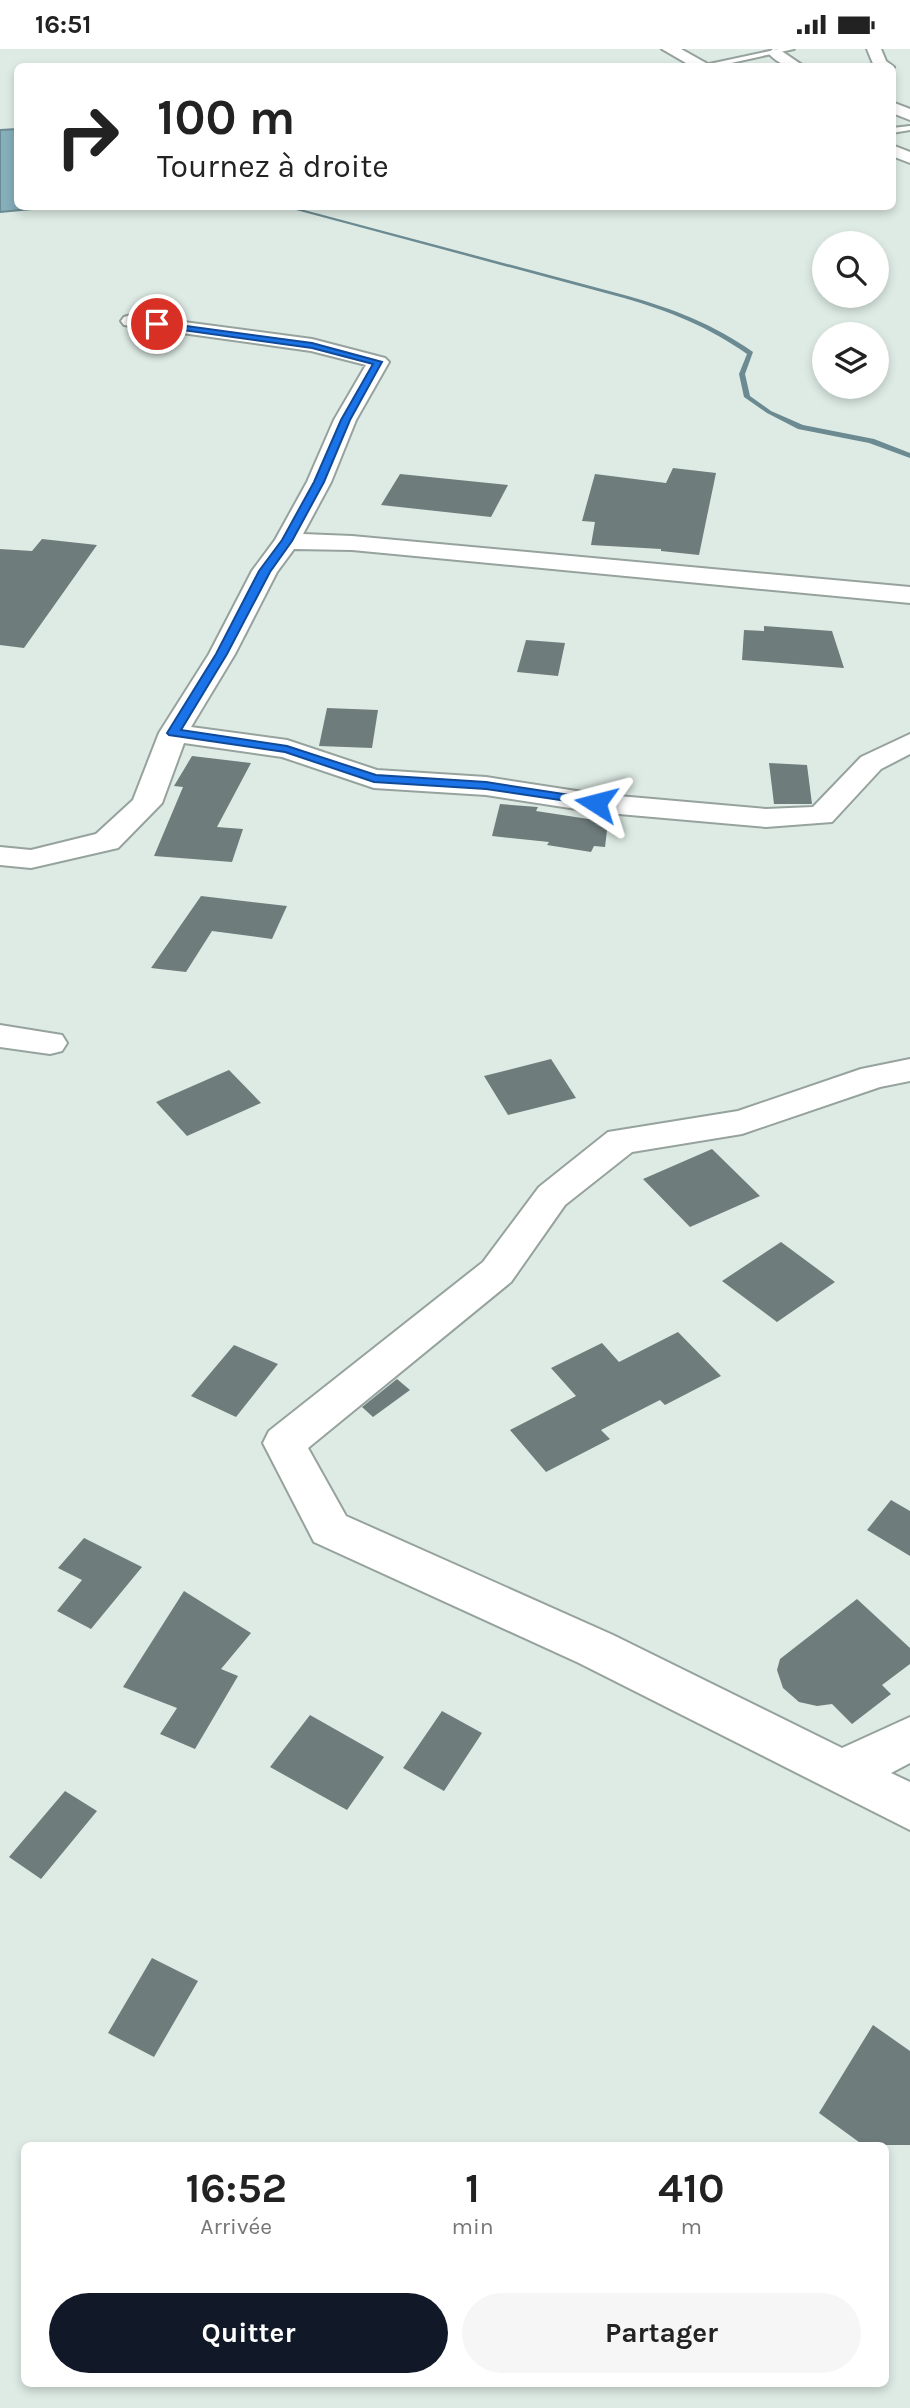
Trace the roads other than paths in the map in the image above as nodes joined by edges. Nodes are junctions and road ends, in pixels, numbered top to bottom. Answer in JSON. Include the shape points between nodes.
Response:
{"nodes":[{"id":1,"x":669,"y":49,"type":"edge"},
{"id":2,"x":790,"y":49,"type":"edge"},
{"id":3,"x":775,"y":53,"type":"junction"},
{"id":4,"x":699,"y":63,"type":"edge"},
{"id":5,"x":721,"y":63,"type":"edge"},
{"id":6,"x":791,"y":63,"type":"edge"},
{"id":7,"x":131,"y":321,"type":"dead end"},
{"id":8,"x":287,"y":541,"type":"junction"},
{"id":9,"x":910,"y":595,"type":"edge"},
{"id":10,"x":173,"y":733,"type":"junction"},
{"id":11,"x":910,"y":743,"type":"edge"},
{"id":12,"x":0,"y":856,"type":"edge"},
{"id":13,"x":0,"y":1036,"type":"edge"},
{"id":14,"x":50,"y":1043,"type":"dead end"},
{"id":15,"x":910,"y":1070,"type":"edge"},
{"id":16,"x":910,"y":1739,"type":"edge"},
{"id":17,"x":844,"y":1772,"type":"junction"},
{"id":18,"x":910,"y":1807,"type":"edge"}],
"edges":[{"from":1,"to":4,"type":"street"},
{"from":2,"to":3,"type":"lane"},
{"from":3,"to":5,"type":"lane"},
{"from":3,"to":6,"type":"street"},
{"from":7,"to":8,"type":"street","via":[[312,345],[378,362]]},
{"from":8,"to":9,"type":"street","via":[[352,543]]},
{"from":8,"to":10,"type":"street","via":[[265,571],[222,654]]},
{"from":10,"to":11,"type":"street","via":[[287,749],[374,779],[486,786],[596,803],[766,818],[821,816],[871,763]]},
{"from":10,"to":12,"type":"street","via":[[147,803],[107,841],[31,859]]},
{"from":13,"to":14,"type":"street"},
{"from":15,"to":17,"type":"street","via":[[874,1077],[742,1122],[621,1141],[552,1196],[497,1272],[284,1443],[330,1529],[596,1650]]},
{"from":16,"to":17,"type":"street"},
{"from":17,"to":18,"type":"street"}]}
